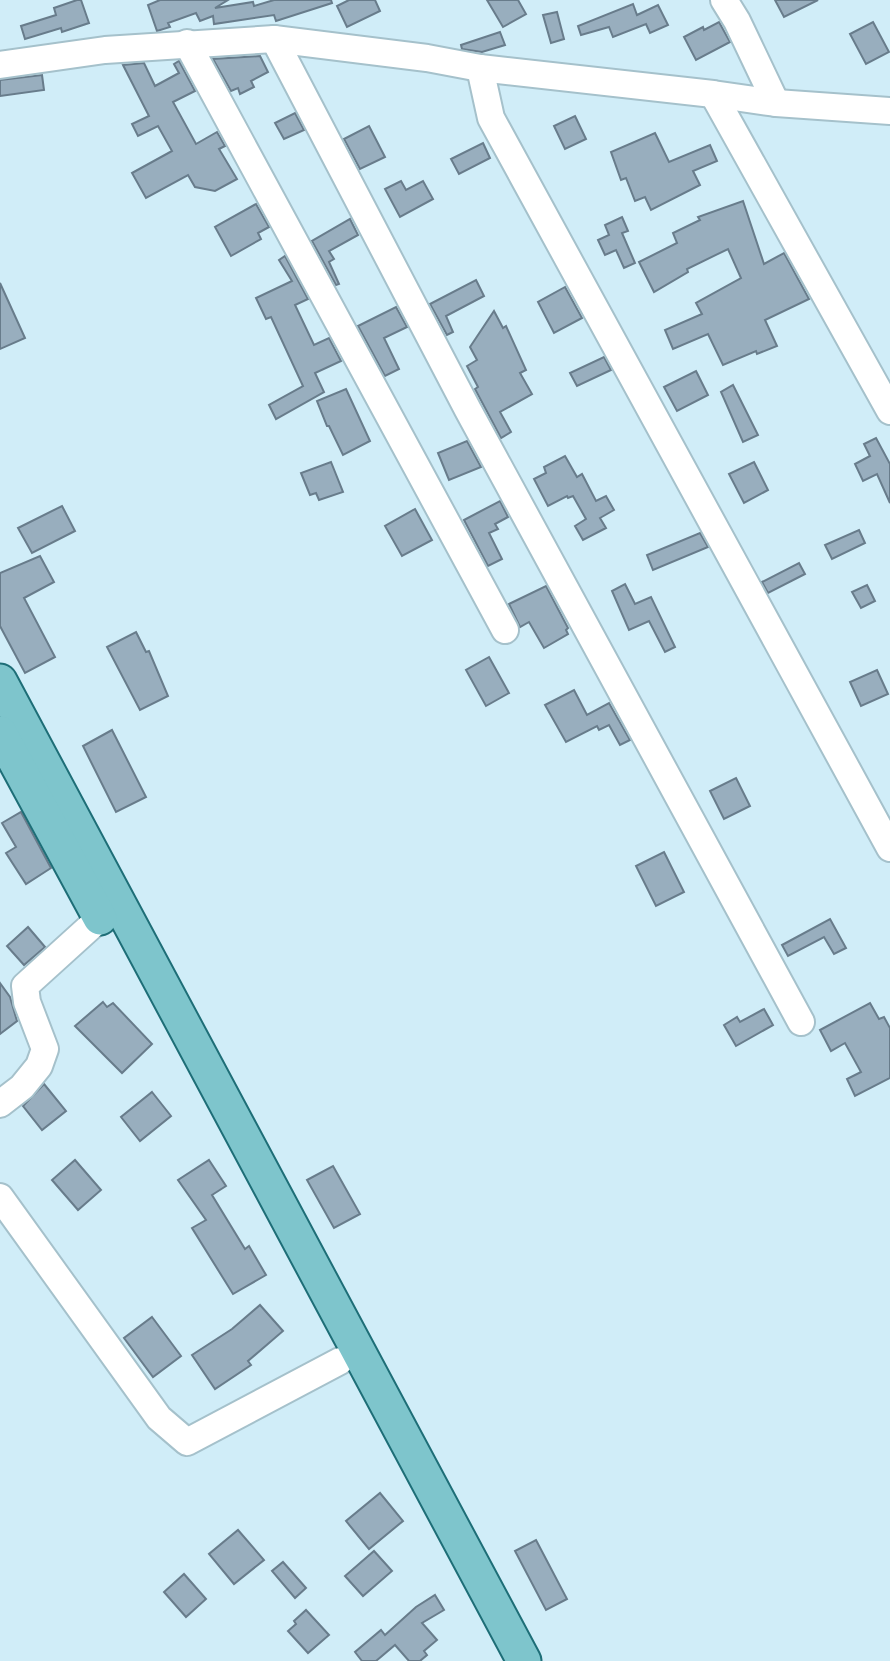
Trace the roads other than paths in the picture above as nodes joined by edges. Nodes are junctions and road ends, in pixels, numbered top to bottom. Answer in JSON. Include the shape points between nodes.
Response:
{"nodes":[{"id":1,"x":724,"y":0,"type":"edge"},
{"id":2,"x":274,"y":39,"type":"junction"},
{"id":3,"x":187,"y":43,"type":"junction"},
{"id":4,"x":0,"y":65,"type":"edge"},
{"id":5,"x":480,"y":68,"type":"junction"},
{"id":6,"x":713,"y":94,"type":"junction"},
{"id":7,"x":776,"y":103,"type":"junction"},
{"id":8,"x":890,"y":111,"type":"edge"},
{"id":9,"x":890,"y":411,"type":"edge"},
{"id":10,"x":505,"y":630,"type":"dead end"},
{"id":11,"x":0,"y":681,"type":"edge"},
{"id":12,"x":0,"y":733,"type":"edge"},
{"id":13,"x":890,"y":848,"type":"edge"},
{"id":14,"x":100,"y":918,"type":"junction"},
{"id":15,"x":801,"y":1022,"type":"dead end"},
{"id":16,"x":0,"y":1104,"type":"edge"},
{"id":17,"x":0,"y":1197,"type":"edge"},
{"id":18,"x":354,"y":1373,"type":"junction"},
{"id":19,"x":503,"y":1661,"type":"edge"},
{"id":20,"x":524,"y":1661,"type":"edge"}],
"edges":[{"from":1,"to":7,"type":"street"},
{"from":2,"to":3,"type":"street"},
{"from":2,"to":5,"type":"street"},
{"from":2,"to":15,"type":"street","via":[[468,410]]},
{"from":3,"to":4,"type":"street"},
{"from":3,"to":10,"type":"street"},
{"from":5,"to":6,"type":"street"},
{"from":5,"to":13,"type":"street","via":[[491,118]]},
{"from":6,"to":7,"type":"street"},
{"from":6,"to":9,"type":"street"},
{"from":7,"to":8,"type":"street"},
{"from":11,"to":18,"type":"main road"},
{"from":12,"to":14,"type":"main road"},
{"from":14,"to":16,"type":"street","via":[[25,986],[45,1049],[39,1066],[22,1087]]},
{"from":14,"to":18,"type":"main road"},
{"from":17,"to":18,"type":"street","via":[[159,1418],[187,1442]]},
{"from":18,"to":19,"type":"main road"},
{"from":18,"to":20,"type":"main road"}]}
